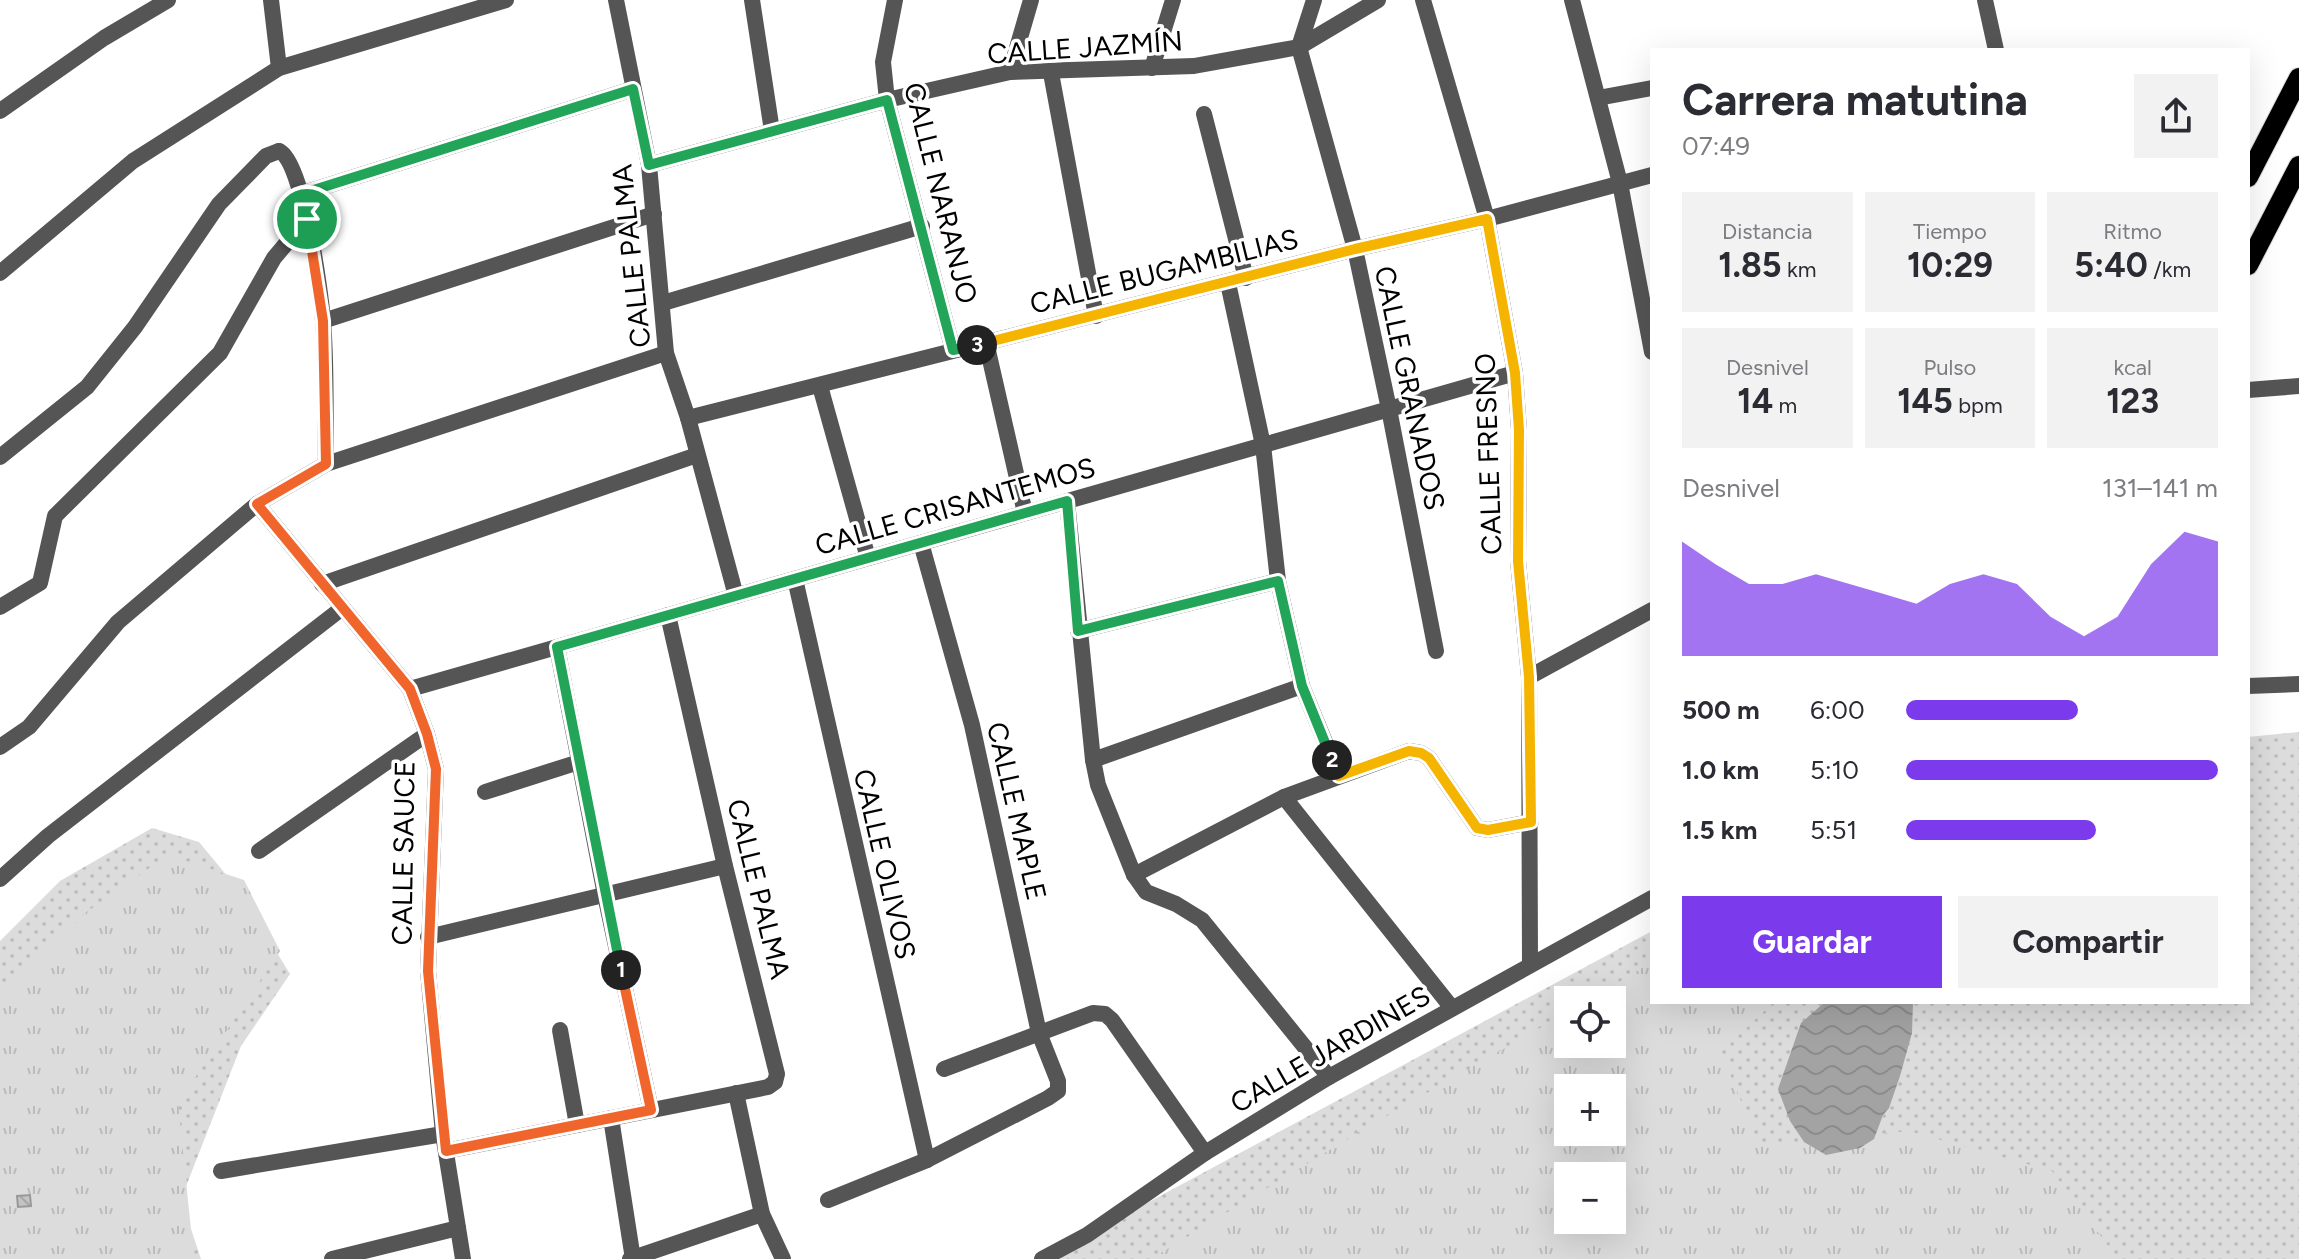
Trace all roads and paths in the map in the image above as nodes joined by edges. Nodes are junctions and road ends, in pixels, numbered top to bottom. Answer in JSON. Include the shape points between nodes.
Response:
{"nodes":[{"id":1,"x":168,"y":0,"type":"edge"},
{"id":2,"x":271,"y":0,"type":"edge"},
{"id":3,"x":506,"y":0,"type":"edge"},
{"id":4,"x":616,"y":0,"type":"edge"},
{"id":5,"x":752,"y":0,"type":"edge"},
{"id":6,"x":895,"y":0,"type":"edge"},
{"id":7,"x":1031,"y":0,"type":"edge"},
{"id":8,"x":1173,"y":0,"type":"edge"},
{"id":9,"x":1314,"y":0,"type":"edge"},
{"id":10,"x":1378,"y":0,"type":"edge"},
{"id":11,"x":1423,"y":0,"type":"edge"},
{"id":12,"x":1572,"y":0,"type":"edge"},
{"id":13,"x":1985,"y":0,"type":"edge"},
{"id":14,"x":1299,"y":47,"type":"junction"},
{"id":15,"x":1996,"y":48,"type":"edge"},
{"id":16,"x":279,"y":68,"type":"junction"},
{"id":17,"x":1152,"y":68,"type":"junction"},
{"id":18,"x":1010,"y":72,"type":"junction"},
{"id":19,"x":1051,"y":73,"type":"junction"},
{"id":20,"x":2299,"y":78,"type":"edge"},
{"id":21,"x":1650,"y":88,"type":"edge"},
{"id":22,"x":633,"y":89,"type":"junction"},
{"id":23,"x":1598,"y":98,"type":"junction"},
{"id":24,"x":887,"y":100,"type":"junction"},
{"id":25,"x":0,"y":111,"type":"edge"},
{"id":26,"x":1204,"y":114,"type":"dead end"},
{"id":27,"x":772,"y":131,"type":"junction"},
{"id":28,"x":2256,"y":147,"type":"edge"},
{"id":29,"x":649,"y":165,"type":"junction"},
{"id":30,"x":2299,"y":166,"type":"edge"},
{"id":31,"x":2250,"y":170,"type":"edge"},
{"id":32,"x":1650,"y":176,"type":"edge"},
{"id":33,"x":1620,"y":183,"type":"junction"},
{"id":34,"x":301,"y":194,"type":"junction"},
{"id":35,"x":654,"y":214,"type":"junction"},
{"id":36,"x":307,"y":219,"type":"junction"},
{"id":37,"x":1487,"y":219,"type":"junction"},
{"id":38,"x":922,"y":226,"type":"junction"},
{"id":39,"x":1355,"y":249,"type":"junction"},
{"id":40,"x":2250,"y":261,"type":"edge"},
{"id":41,"x":0,"y":273,"type":"edge"},
{"id":42,"x":1246,"y":278,"type":"junction"},
{"id":43,"x":1228,"y":283,"type":"junction"},
{"id":44,"x":663,"y":303,"type":"junction"},
{"id":45,"x":1096,"y":316,"type":"junction"},
{"id":46,"x":323,"y":321,"type":"junction"},
{"id":47,"x":1650,"y":341,"type":"edge"},
{"id":48,"x":986,"y":342,"type":"junction"},
{"id":49,"x":953,"y":350,"type":"junction"},
{"id":50,"x":666,"y":353,"type":"junction"},
{"id":51,"x":1515,"y":373,"type":"junction"},
{"id":52,"x":820,"y":386,"type":"junction"},
{"id":53,"x":2299,"y":386,"type":"edge"},
{"id":54,"x":2250,"y":390,"type":"edge"},
{"id":55,"x":1389,"y":409,"type":"junction"},
{"id":56,"x":688,"y":418,"type":"junction"},
{"id":57,"x":1263,"y":445,"type":"junction"},
{"id":58,"x":697,"y":455,"type":"junction"},
{"id":59,"x":0,"y":457,"type":"edge"},
{"id":60,"x":326,"y":464,"type":"junction"},
{"id":61,"x":1067,"y":501,"type":"junction"},
{"id":62,"x":257,"y":504,"type":"junction"},
{"id":63,"x":1025,"y":513,"type":"junction"},
{"id":64,"x":921,"y":543,"type":"junction"},
{"id":65,"x":868,"y":558,"type":"junction"},
{"id":66,"x":795,"y":579,"type":"junction"},
{"id":67,"x":1278,"y":581,"type":"junction"},
{"id":68,"x":322,"y":584,"type":"junction"},
{"id":69,"x":736,"y":596,"type":"junction"},
{"id":70,"x":0,"y":607,"type":"edge"},
{"id":71,"x":341,"y":609,"type":"junction"},
{"id":72,"x":1650,"y":611,"type":"edge"},
{"id":73,"x":668,"y":615,"type":"junction"},
{"id":74,"x":1078,"y":631,"type":"junction"},
{"id":75,"x":557,"y":647,"type":"junction"},
{"id":76,"x":1436,"y":651,"type":"dead end"},
{"id":77,"x":1529,"y":677,"type":"junction"},
{"id":78,"x":2299,"y":684,"type":"edge"},
{"id":79,"x":1302,"y":686,"type":"junction"},
{"id":80,"x":2250,"y":686,"type":"edge"},
{"id":81,"x":410,"y":689,"type":"junction"},
{"id":82,"x":427,"y":734,"type":"junction"},
{"id":83,"x":0,"y":747,"type":"edge"},
{"id":84,"x":1093,"y":760,"type":"junction"},
{"id":85,"x":579,"y":762,"type":"junction"},
{"id":86,"x":1339,"y":776,"type":"junction"},
{"id":87,"x":485,"y":792,"type":"dead end"},
{"id":88,"x":1284,"y":797,"type":"junction"},
{"id":89,"x":1531,"y":822,"type":"junction"},
{"id":90,"x":259,"y":851,"type":"dead end"},
{"id":91,"x":725,"y":866,"type":"junction"},
{"id":92,"x":1134,"y":875,"type":"junction"},
{"id":93,"x":0,"y":879,"type":"edge"},
{"id":94,"x":605,"y":895,"type":"junction"},
{"id":95,"x":1650,"y":899,"type":"edge"},
{"id":96,"x":428,"y":937,"type":"junction"},
{"id":97,"x":1530,"y":964,"type":"junction"},
{"id":98,"x":1452,"y":1008,"type":"junction"},
{"id":99,"x":560,"y":1030,"type":"dead end"},
{"id":100,"x":1039,"y":1033,"type":"junction"},
{"id":101,"x":944,"y":1069,"type":"dead end"},
{"id":102,"x":1329,"y":1077,"type":"junction"},
{"id":103,"x":736,"y":1093,"type":"junction"},
{"id":104,"x":651,"y":1110,"type":"junction"},
{"id":105,"x":611,"y":1118,"type":"junction"},
{"id":106,"x":577,"y":1125,"type":"junction"},
{"id":107,"x":445,"y":1142,"type":"junction"},
{"id":108,"x":1205,"y":1153,"type":"junction"},
{"id":109,"x":927,"y":1160,"type":"junction"},
{"id":110,"x":221,"y":1171,"type":"dead end"},
{"id":111,"x":828,"y":1200,"type":"dead end"},
{"id":112,"x":762,"y":1214,"type":"junction"},
{"id":113,"x":458,"y":1228,"type":"junction"},
{"id":114,"x":332,"y":1259,"type":"edge"},
{"id":115,"x":463,"y":1259,"type":"edge"},
{"id":116,"x":632,"y":1259,"type":"edge"},
{"id":117,"x":783,"y":1259,"type":"edge"},
{"id":118,"x":1042,"y":1259,"type":"edge"}],
"edges":[{"from":1,"to":25,"type":"street"},
{"from":2,"to":16,"type":"street"},
{"from":3,"to":16,"type":"street"},
{"from":4,"to":22,"type":"street","name":"CALLE PALMA"},
{"from":5,"to":27,"type":"street"},
{"from":6,"to":24,"type":"street","name":"CALLE NARANJO","via":[[883,62]]},
{"from":7,"to":18,"type":"street"},
{"from":8,"to":17,"type":"street"},
{"from":9,"to":14,"type":"street"},
{"from":10,"to":14,"type":"street","name":"CALLE JAZMÍN"},
{"from":11,"to":37,"type":"street","name":"CALLE FRESNO"},
{"from":12,"to":23,"type":"street"},
{"from":13,"to":15,"type":"street"},
{"from":14,"to":17,"type":"street","name":"CALLE JAZMÍN"},
{"from":14,"to":39,"type":"street","name":"CALLE GRANADOS"},
{"from":16,"to":41,"type":"street","via":[[133,161]]},
{"from":17,"to":19,"type":"street","name":"CALLE JAZMÍN"},
{"from":18,"to":19,"type":"street","name":"CALLE JAZMÍN"},
{"from":18,"to":24,"type":"street","name":"CALLE JAZMÍN"},
{"from":19,"to":45,"type":"street"},
{"from":20,"to":28,"type":"main road"},
{"from":21,"to":23,"type":"street"},
{"from":22,"to":29,"type":"street","name":"CALLE PALMA"},
{"from":22,"to":34,"type":"street"},
{"from":23,"to":33,"type":"street"},
{"from":24,"to":27,"type":"street","name":"CALLE JAZMÍN"},
{"from":24,"to":38,"type":"street","name":"CALLE NARANJO"},
{"from":26,"to":42,"type":"street"},
{"from":27,"to":29,"type":"street","name":"CALLE JAZMÍN"},
{"from":28,"to":31,"type":"main road"},
{"from":29,"to":35,"type":"street","name":"CALLE PALMA"},
{"from":30,"to":40,"type":"main road"},
{"from":32,"to":33,"type":"street","name":"CALLE BUGAMBILIAS"},
{"from":33,"to":37,"type":"street","name":"CALLE BUGAMBILIAS"},
{"from":33,"to":47,"type":"street"},
{"from":34,"to":36,"type":"street"},
{"from":34,"to":59,"type":"street","via":[[290,159],[279,151],[266,156],[219,204],[87,387]]},
{"from":35,"to":44,"type":"street","name":"CALLE PALMA"},
{"from":35,"to":46,"type":"street"},
{"from":36,"to":46,"type":"street"},
{"from":36,"to":70,"type":"street","via":[[274,258],[220,353],[55,516],[40,583]]},
{"from":37,"to":39,"type":"street","name":"CALLE BUGAMBILIAS"},
{"from":37,"to":51,"type":"street","name":"CALLE FRESNO"},
{"from":38,"to":44,"type":"street"},
{"from":38,"to":49,"type":"street","name":"CALLE NARANJO"},
{"from":39,"to":42,"type":"street","name":"CALLE BUGAMBILIAS"},
{"from":39,"to":55,"type":"street","name":"CALLE GRANADOS"},
{"from":42,"to":43,"type":"street","name":"CALLE BUGAMBILIAS"},
{"from":43,"to":45,"type":"street","name":"CALLE BUGAMBILIAS"},
{"from":43,"to":57,"type":"street"},
{"from":44,"to":50,"type":"street","name":"CALLE PALMA"},
{"from":45,"to":48,"type":"street","name":"CALLE BUGAMBILIAS"},
{"from":46,"to":60,"type":"street"},
{"from":48,"to":49,"type":"street","name":"CALLE BUGAMBILIAS"},
{"from":48,"to":63,"type":"street"},
{"from":49,"to":52,"type":"street","name":"CALLE BUGAMBILIAS"},
{"from":50,"to":56,"type":"street","name":"CALLE PALMA"},
{"from":50,"to":60,"type":"street"},
{"from":51,"to":55,"type":"street","name":"CALLE CRISANTEMOS"},
{"from":51,"to":77,"type":"street","name":"CALLE FRESNO","via":[[1518,561]]},
{"from":52,"to":56,"type":"street","name":"CALLE BUGAMBILIAS"},
{"from":52,"to":65,"type":"street"},
{"from":53,"to":54,"type":"street"},
{"from":55,"to":57,"type":"street","name":"CALLE CRISANTEMOS"},
{"from":55,"to":76,"type":"street","name":"CALLE GRANADOS"},
{"from":56,"to":58,"type":"street","name":"CALLE PALMA"},
{"from":57,"to":61,"type":"street","name":"CALLE CRISANTEMOS"},
{"from":57,"to":67,"type":"street"},
{"from":58,"to":68,"type":"street"},
{"from":58,"to":69,"type":"street","name":"CALLE PALMA"},
{"from":60,"to":62,"type":"street"},
{"from":61,"to":63,"type":"street","name":"CALLE CRISANTEMOS"},
{"from":61,"to":74,"type":"street"},
{"from":62,"to":68,"type":"street","name":"CALLE SAUCE"},
{"from":62,"to":83,"type":"street","via":[[118,622],[29,727]]},
{"from":63,"to":64,"type":"street","name":"CALLE CRISANTEMOS"},
{"from":64,"to":65,"type":"street","name":"CALLE CRISANTEMOS"},
{"from":64,"to":100,"type":"street","name":"CALLE MAPLE","via":[[972,725]]},
{"from":65,"to":66,"type":"street","name":"CALLE CRISANTEMOS"},
{"from":66,"to":69,"type":"street","name":"CALLE CRISANTEMOS"},
{"from":66,"to":109,"type":"street","name":"CALLE OLIVOS"},
{"from":67,"to":74,"type":"street"},
{"from":67,"to":79,"type":"street"},
{"from":68,"to":71,"type":"street","name":"CALLE SAUCE"},
{"from":69,"to":73,"type":"street","name":"CALLE CRISANTEMOS"},
{"from":71,"to":81,"type":"street","name":"CALLE SAUCE"},
{"from":71,"to":93,"type":"street"},
{"from":72,"to":77,"type":"street"},
{"from":73,"to":75,"type":"street","name":"CALLE CRISANTEMOS"},
{"from":73,"to":91,"type":"street","name":"CALLE PALMA"},
{"from":74,"to":84,"type":"street"},
{"from":75,"to":81,"type":"street","name":"CALLE CRISANTEMOS"},
{"from":75,"to":85,"type":"street"},
{"from":77,"to":89,"type":"street","name":"CALLE FRESNO"},
{"from":78,"to":80,"type":"street"},
{"from":79,"to":84,"type":"street"},
{"from":79,"to":86,"type":"street"},
{"from":81,"to":82,"type":"street","name":"CALLE SAUCE"},
{"from":82,"to":90,"type":"street"},
{"from":82,"to":96,"type":"street","name":"CALLE SAUCE","via":[[436,769]]},
{"from":84,"to":92,"type":"street"},
{"from":85,"to":87,"type":"street"},
{"from":85,"to":94,"type":"street"},
{"from":86,"to":88,"type":"street"},
{"from":86,"to":89,"type":"street","via":[[1409,751],[1421,753],[1477,828]]},
{"from":88,"to":92,"type":"street"},
{"from":88,"to":98,"type":"street"},
{"from":89,"to":97,"type":"street","name":"CALLE FRESNO"},
{"from":91,"to":94,"type":"street"},
{"from":91,"to":103,"type":"street","name":"CALLE PALMA","via":[[777,1074],[768,1087]]},
{"from":92,"to":102,"type":"street","via":[[1146,892],[1202,920]]},
{"from":94,"to":96,"type":"street"},
{"from":94,"to":104,"type":"street"},
{"from":95,"to":97,"type":"street","name":"CALLE JARDINES"},
{"from":96,"to":107,"type":"street","name":"CALLE SAUCE"},
{"from":97,"to":98,"type":"street","name":"CALLE JARDINES"},
{"from":98,"to":102,"type":"street","name":"CALLE JARDINES"},
{"from":99,"to":106,"type":"street"},
{"from":100,"to":101,"type":"street"},
{"from":100,"to":108,"type":"street","via":[[1093,1013],[1105,1014]]},
{"from":100,"to":109,"type":"street","name":"CALLE MAPLE","via":[[1058,1091]]},
{"from":102,"to":108,"type":"street","name":"CALLE JARDINES"},
{"from":103,"to":104,"type":"street"},
{"from":103,"to":112,"type":"street"},
{"from":104,"to":105,"type":"street"},
{"from":105,"to":106,"type":"street"},
{"from":105,"to":116,"type":"street"},
{"from":106,"to":107,"type":"street"},
{"from":107,"to":110,"type":"street"},
{"from":107,"to":113,"type":"street","name":"CALLE SAUCE"},
{"from":108,"to":118,"type":"street","name":"CALLE JARDINES","via":[[1087,1235]]},
{"from":109,"to":111,"type":"street"},
{"from":112,"to":116,"type":"street"},
{"from":112,"to":117,"type":"street"},
{"from":113,"to":114,"type":"street"},
{"from":113,"to":115,"type":"street","name":"CALLE SAUCE"}]}
